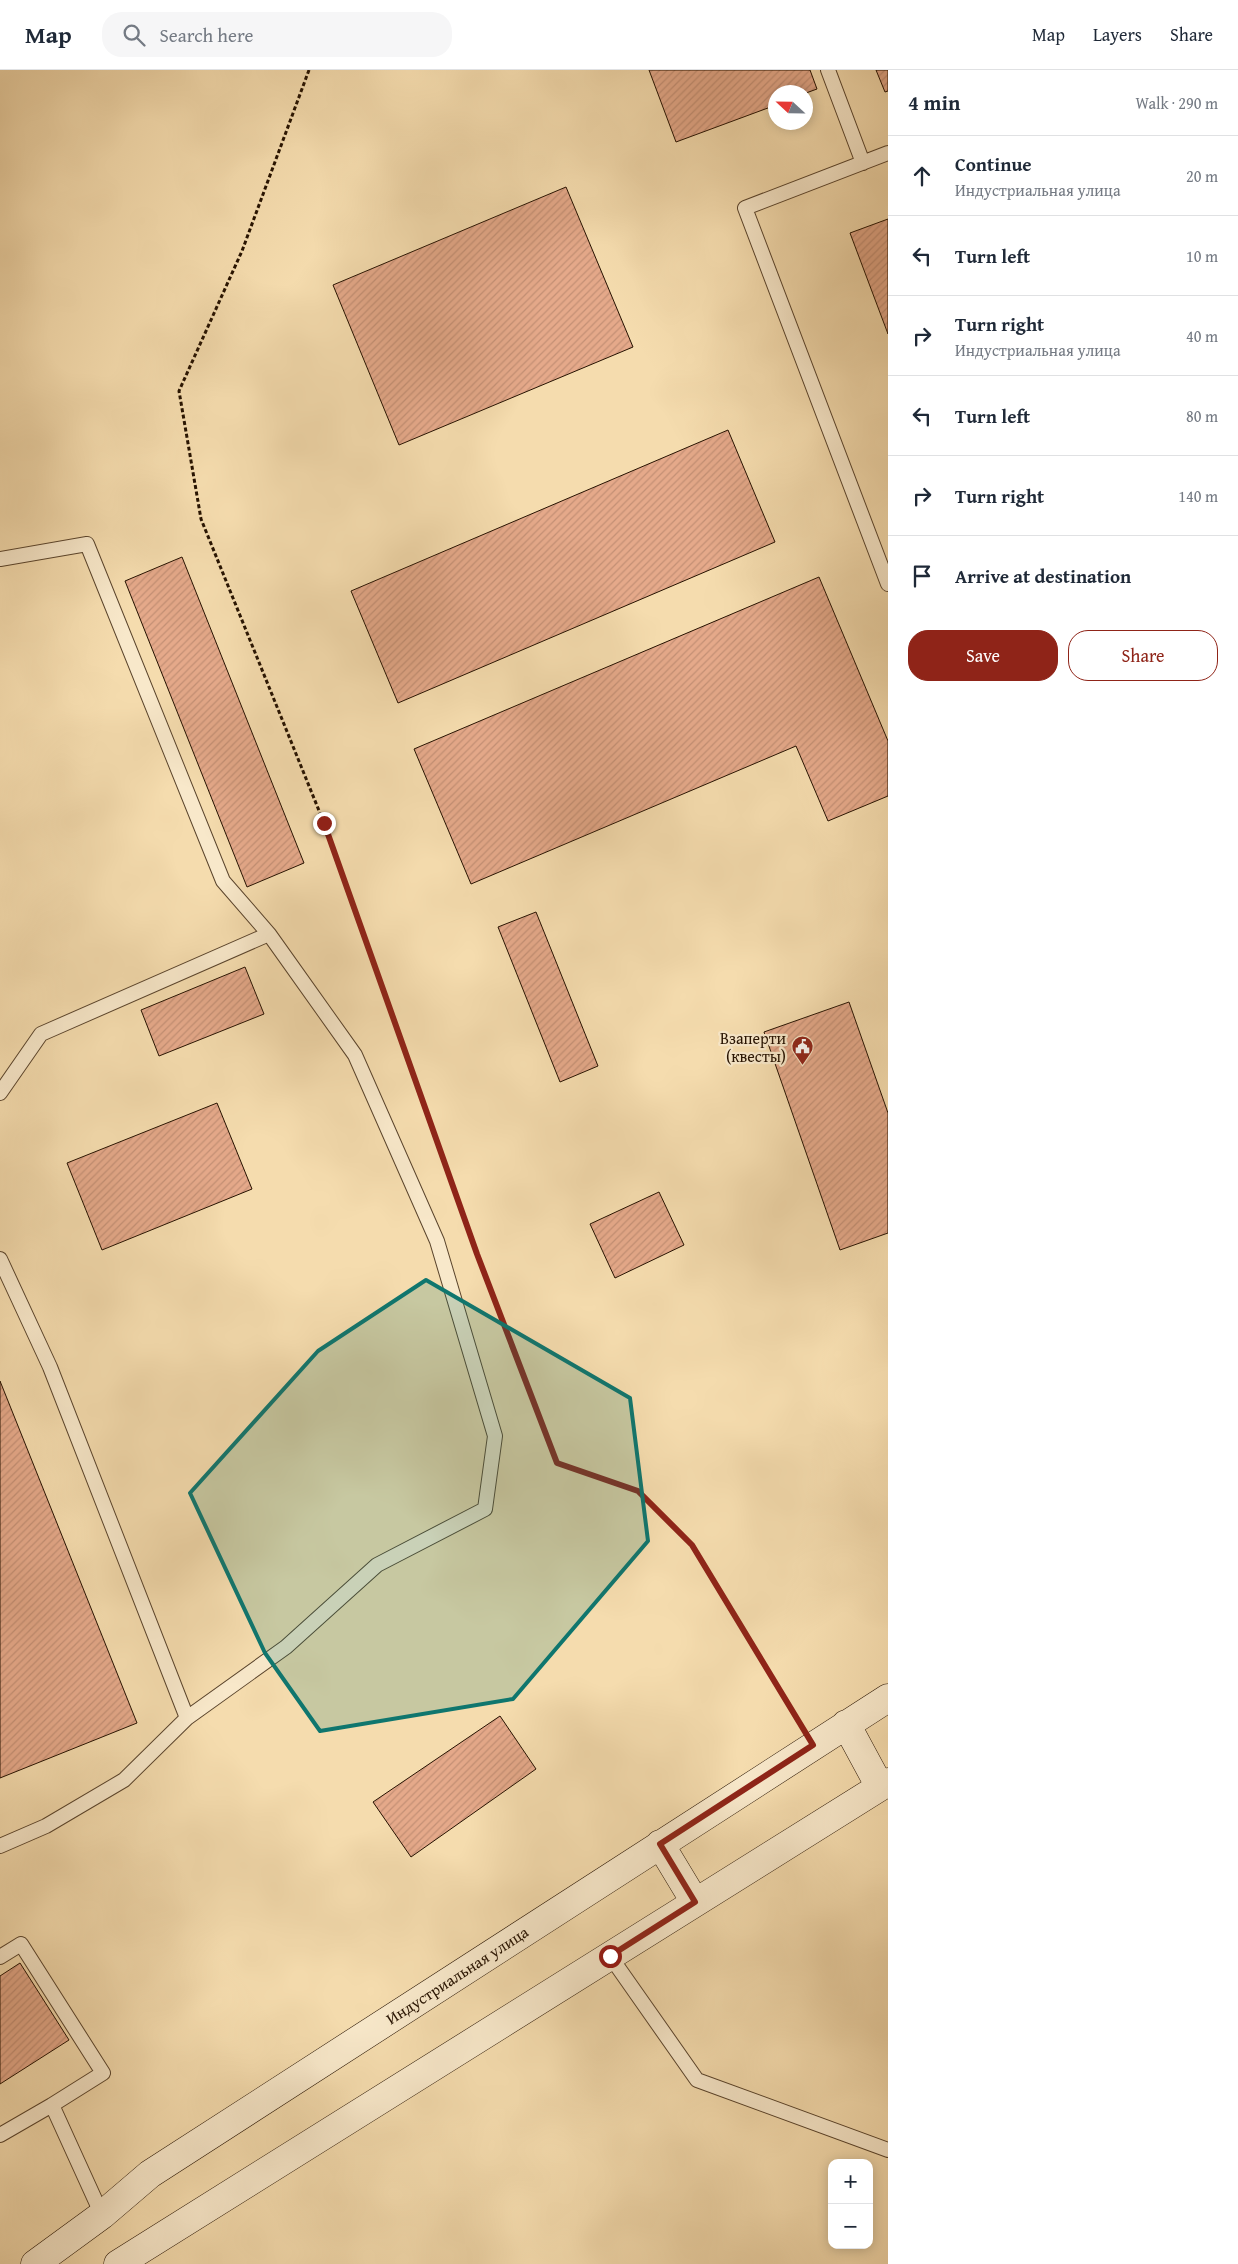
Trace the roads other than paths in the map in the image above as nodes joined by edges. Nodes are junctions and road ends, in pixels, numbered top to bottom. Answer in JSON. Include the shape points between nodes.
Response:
{"nodes":[{"id":1,"x":828,"y":70,"type":"edge"},
{"id":2,"x":888,"y":153,"type":"edge"},
{"id":3,"x":863,"y":163,"type":"junction"},
{"id":4,"x":0,"y":559,"type":"edge"},
{"id":5,"x":888,"y":584,"type":"edge"},
{"id":6,"x":269,"y":934,"type":"junction"},
{"id":7,"x":0,"y":1093,"type":"edge"},
{"id":8,"x":0,"y":1259,"type":"edge"},
{"id":9,"x":888,"y":1698,"type":"edge"},
{"id":10,"x":187,"y":1718,"type":"junction"},
{"id":11,"x":846,"y":1724,"type":"junction"},
{"id":12,"x":884,"y":1784,"type":"edge"},
{"id":13,"x":660,"y":1844,"type":"junction"},
{"id":14,"x":0,"y":1846,"type":"edge"},
{"id":15,"x":695,"y":1902,"type":"junction"},
{"id":16,"x":610,"y":1956,"type":"junction"},
{"id":17,"x":0,"y":1957,"type":"edge"},
{"id":18,"x":52,"y":2105,"type":"junction"},
{"id":19,"x":0,"y":2135,"type":"edge"},
{"id":20,"x":888,"y":2150,"type":"edge"},
{"id":21,"x":102,"y":2215,"type":"junction"},
{"id":22,"x":36,"y":2264,"type":"edge"},
{"id":23,"x":118,"y":2264,"type":"edge"}],
"edges":[{"from":1,"to":3,"type":"lane"},
{"from":2,"to":3,"type":"lane"},
{"from":3,"to":5,"type":"lane","via":[[745,208]]},
{"from":4,"to":6,"type":"lane","via":[[87,544],[223,881]]},
{"from":6,"to":7,"type":"lane","via":[[41,1034]]},
{"from":6,"to":10,"type":"lane","via":[[355,1055],[437,1241],[495,1436],[485,1509],[377,1565],[286,1647]]},
{"from":8,"to":10,"type":"lane","via":[[50,1367]]},
{"from":9,"to":11,"type":"street","name":"Индустриальная улица"},
{"from":10,"to":14,"type":"lane","via":[[124,1780],[46,1826]]},
{"from":11,"to":12,"type":"street"},
{"from":11,"to":13,"type":"street","name":"Индустриальная улица"},
{"from":12,"to":15,"type":"street"},
{"from":13,"to":15,"type":"street"},
{"from":13,"to":21,"type":"street","name":"Индустриальная улица","via":[[150,2174]]},
{"from":15,"to":16,"type":"street"},
{"from":16,"to":20,"type":"lane","via":[[697,2080]]},
{"from":16,"to":23,"type":"street"},
{"from":17,"to":18,"type":"lane","via":[[21,1944],[103,2073]]},
{"from":18,"to":19,"type":"lane"},
{"from":18,"to":21,"type":"lane"},
{"from":21,"to":22,"type":"street","name":"Индустриальная улица"}]}
